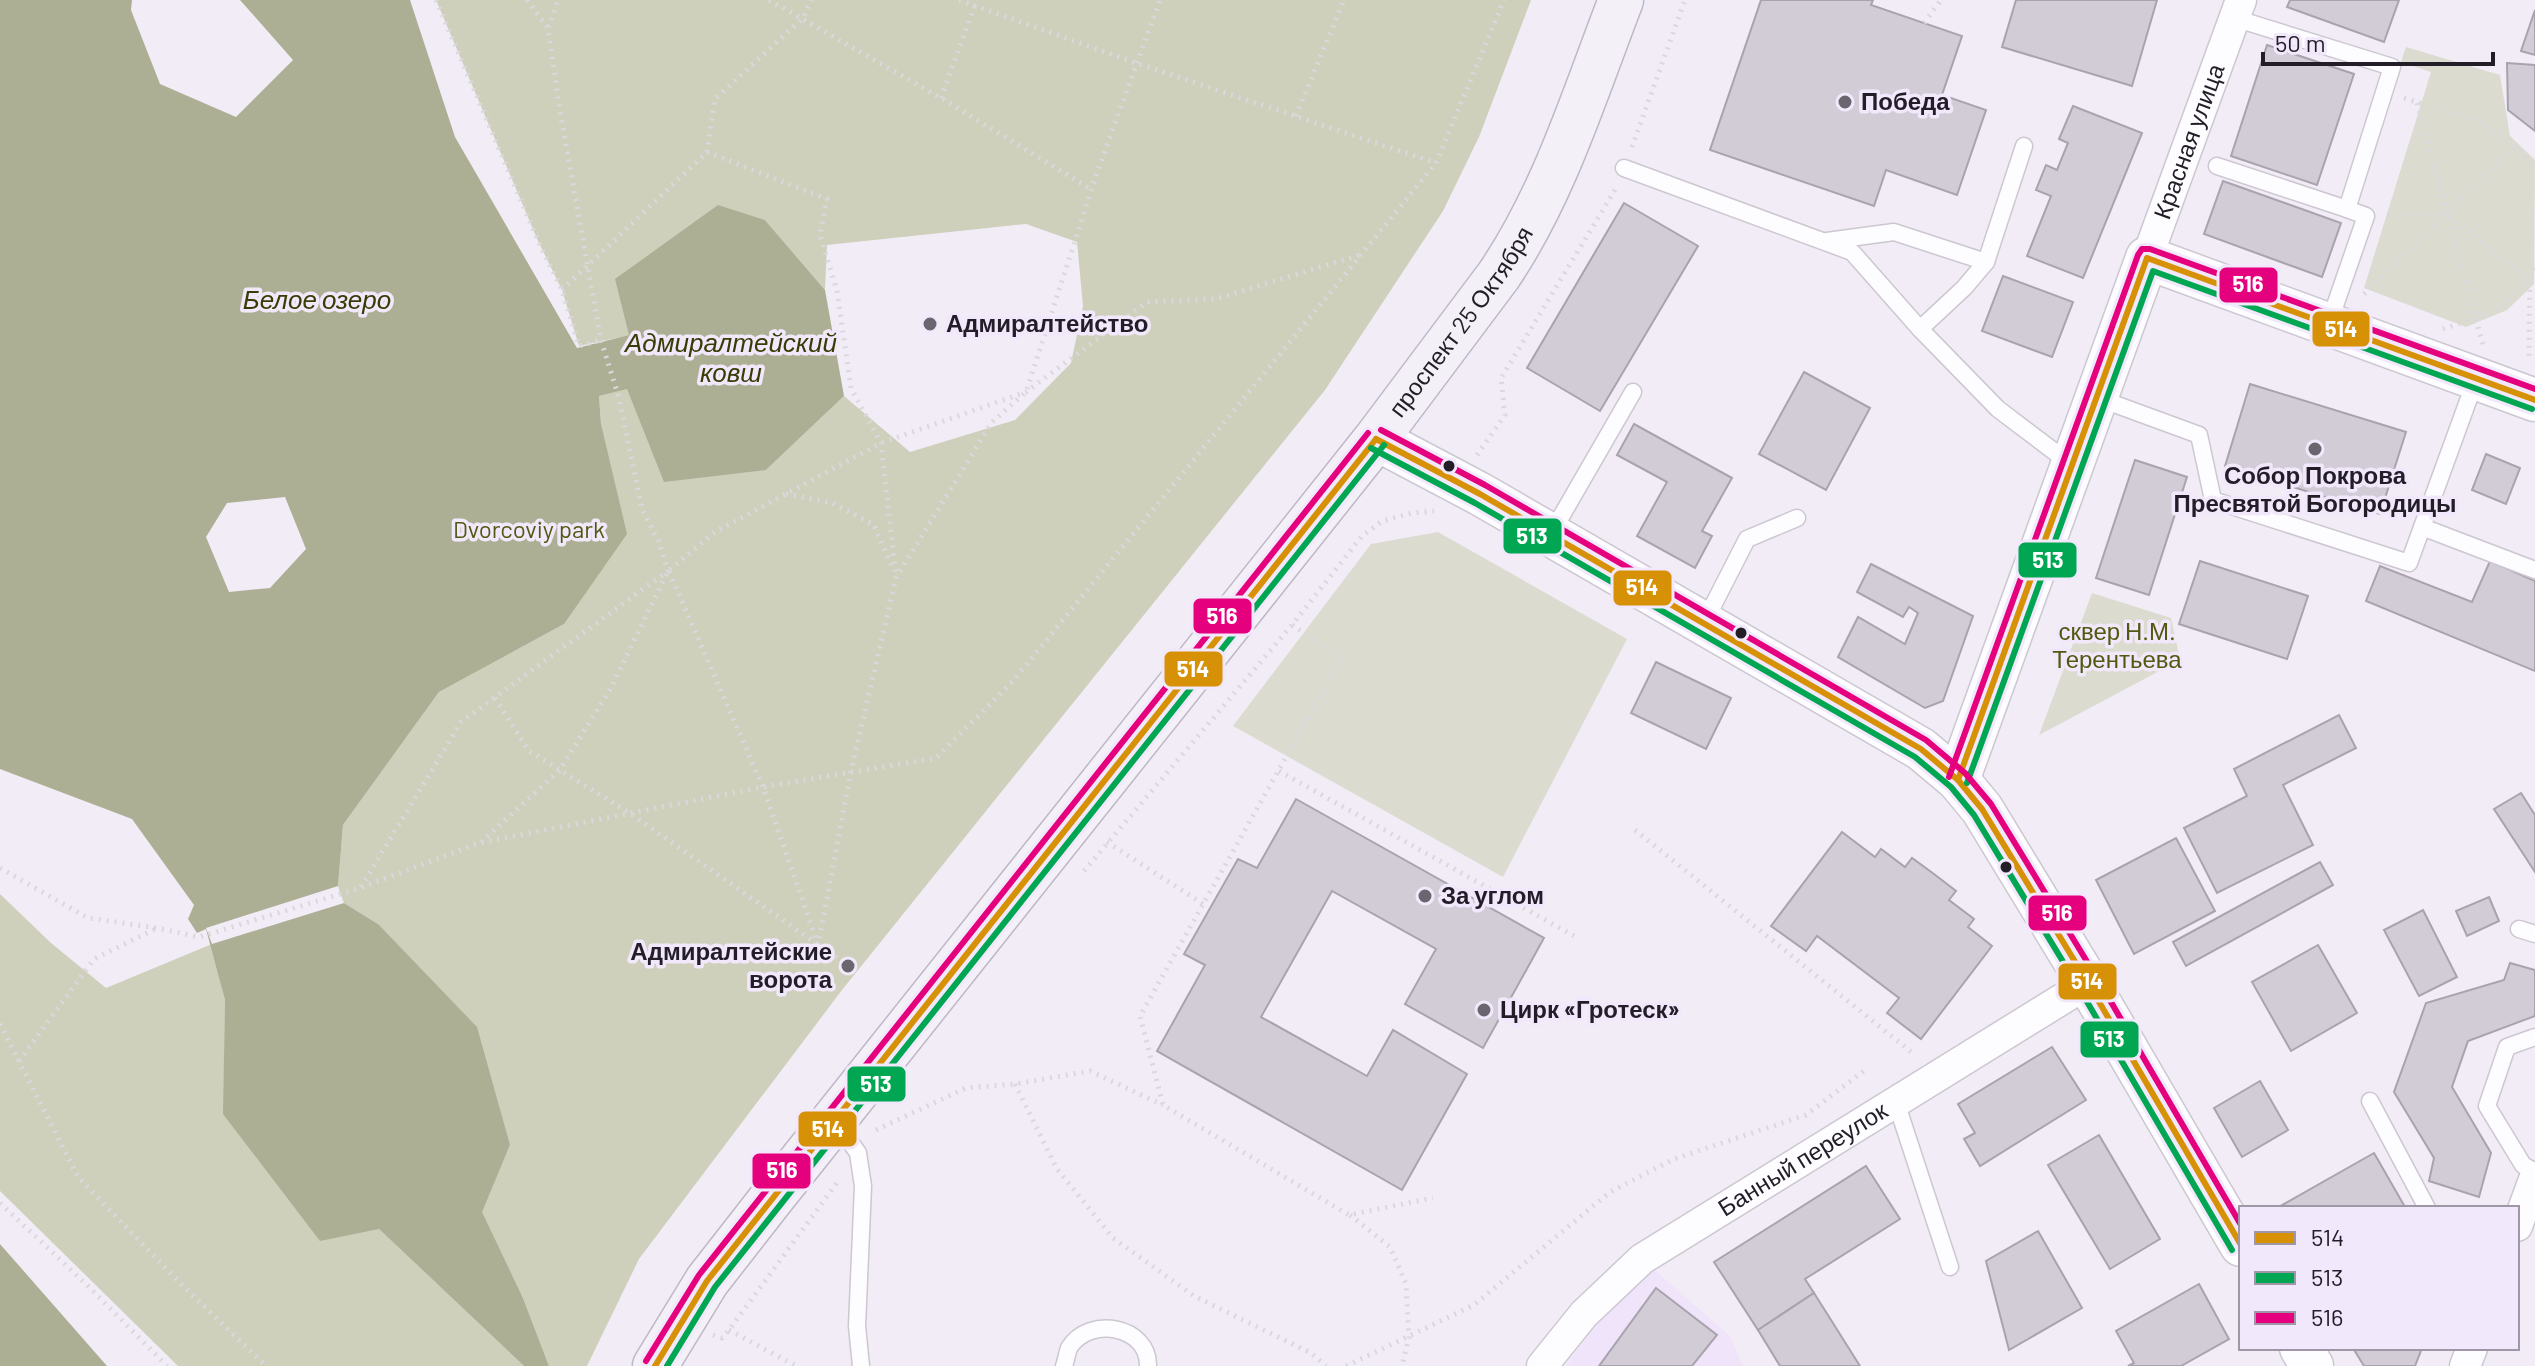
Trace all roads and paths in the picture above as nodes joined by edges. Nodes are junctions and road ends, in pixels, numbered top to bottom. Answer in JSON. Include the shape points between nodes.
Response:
{"nodes":[{"id":1,"x":436,"y":0,"type":"edge"},
{"id":2,"x":527,"y":0,"type":"edge"},
{"id":3,"x":558,"y":0,"type":"edge"},
{"id":4,"x":769,"y":0,"type":"edge"},
{"id":5,"x":811,"y":0,"type":"edge"},
{"id":6,"x":959,"y":0,"type":"edge"},
{"id":7,"x":1160,"y":0,"type":"edge"},
{"id":8,"x":1344,"y":0,"type":"edge"},
{"id":9,"x":1504,"y":0,"type":"edge"},
{"id":10,"x":1621,"y":0,"type":"edge"},
{"id":11,"x":1685,"y":0,"type":"edge"},
{"id":12,"x":1941,"y":0,"type":"edge"},
{"id":13,"x":976,"y":3,"type":"edge"},
{"id":14,"x":2238,"y":9,"type":"edge"},
{"id":15,"x":803,"y":18,"type":"junction"},
{"id":16,"x":1924,"y":23,"type":"dead end"},
{"id":17,"x":548,"y":28,"type":"junction"},
{"id":18,"x":1136,"y":63,"type":"junction"},
{"id":19,"x":2384,"y":90,"type":"junction"},
{"id":20,"x":941,"y":98,"type":"junction"},
{"id":21,"x":2417,"y":103,"type":"junction"},
{"id":22,"x":1296,"y":116,"type":"junction"},
{"id":23,"x":2024,"y":146,"type":"dead end"},
{"id":24,"x":2515,"y":146,"type":"junction"},
{"id":25,"x":707,"y":152,"type":"junction"},
{"id":26,"x":1436,"y":163,"type":"junction"},
{"id":27,"x":2217,"y":166,"type":"dead end"},
{"id":28,"x":2535,"y":167,"type":"edge"},
{"id":29,"x":1624,"y":168,"type":"junction"},
{"id":30,"x":1092,"y":190,"type":"junction"},
{"id":31,"x":2347,"y":209,"type":"junction"},
{"id":32,"x":2447,"y":213,"type":"junction"},
{"id":33,"x":2366,"y":216,"type":"junction"},
{"id":34,"x":1826,"y":241,"type":"junction"},
{"id":35,"x":1361,"y":255,"type":"junction"},
{"id":36,"x":2147,"y":258,"type":"junction"},
{"id":37,"x":1986,"y":262,"type":"junction"},
{"id":38,"x":588,"y":265,"type":"junction"},
{"id":39,"x":2535,"y":268,"type":"edge"},
{"id":40,"x":2530,"y":281,"type":"junction"},
{"id":41,"x":562,"y":290,"type":"junction"},
{"id":42,"x":2342,"y":313,"type":"junction"},
{"id":43,"x":2477,"y":317,"type":"junction"},
{"id":44,"x":1920,"y":329,"type":"junction"},
{"id":45,"x":2436,"y":331,"type":"dead end"},
{"id":46,"x":601,"y":340,"type":"junction"},
{"id":47,"x":2480,"y":364,"type":"junction"},
{"id":48,"x":2532,"y":382,"type":"edge"},
{"id":49,"x":1026,"y":392,"type":"junction"},
{"id":50,"x":1633,"y":392,"type":"dead end"},
{"id":51,"x":2097,"y":397,"type":"junction"},
{"id":52,"x":1376,"y":439,"type":"junction"},
{"id":53,"x":881,"y":443,"type":"junction"},
{"id":54,"x":1477,"y":456,"type":"dead end"},
{"id":55,"x":2072,"y":465,"type":"junction"},
{"id":56,"x":786,"y":494,"type":"junction"},
{"id":57,"x":1440,"y":511,"type":"dead end"},
{"id":58,"x":1797,"y":518,"type":"dead end"},
{"id":59,"x":2422,"y":527,"type":"junction"},
{"id":60,"x":1550,"y":535,"type":"junction"},
{"id":61,"x":2535,"y":570,"type":"edge"},
{"id":62,"x":668,"y":571,"type":"junction"},
{"id":63,"x":896,"y":578,"type":"junction"},
{"id":64,"x":1703,"y":624,"type":"junction"},
{"id":65,"x":1292,"y":625,"type":"junction"},
{"id":66,"x":495,"y":698,"type":"junction"},
{"id":67,"x":559,"y":771,"type":"junction"},
{"id":68,"x":851,"y":771,"type":"junction"},
{"id":69,"x":1279,"y":771,"type":"junction"},
{"id":70,"x":1958,"y":780,"type":"junction"},
{"id":71,"x":763,"y":787,"type":"junction"},
{"id":72,"x":631,"y":814,"type":"junction"},
{"id":73,"x":1635,"y":830,"type":"dead end"},
{"id":74,"x":1107,"y":842,"type":"junction"},
{"id":75,"x":479,"y":843,"type":"junction"},
{"id":76,"x":0,"y":868,"type":"edge"},
{"id":77,"x":1078,"y":878,"type":"dead end"},
{"id":78,"x":360,"y":888,"type":"junction"},
{"id":79,"x":1203,"y":904,"type":"junction"},
{"id":80,"x":157,"y":928,"type":"junction"},
{"id":81,"x":1576,"y":937,"type":"dead end"},
{"id":82,"x":818,"y":946,"type":"junction"},
{"id":83,"x":840,"y":960,"type":"dead end"},
{"id":84,"x":2088,"y":983,"type":"junction"},
{"id":85,"x":0,"y":1024,"type":"edge"},
{"id":86,"x":2535,"y":1037,"type":"edge"},
{"id":87,"x":19,"y":1061,"type":"junction"},
{"id":88,"x":1865,"y":1070,"type":"dead end"},
{"id":89,"x":1940,"y":1076,"type":"junction"},
{"id":90,"x":1015,"y":1084,"type":"junction"},
{"id":91,"x":2370,"y":1101,"type":"dead end"},
{"id":92,"x":1896,"y":1102,"type":"junction"},
{"id":93,"x":1163,"y":1105,"type":"junction"},
{"id":94,"x":834,"y":1118,"type":"junction"},
{"id":95,"x":886,"y":1118,"type":"dead end"},
{"id":96,"x":876,"y":1130,"type":"junction"},
{"id":97,"x":858,"y":1153,"type":"junction"},
{"id":98,"x":2535,"y":1174,"type":"edge"},
{"id":99,"x":1433,"y":1198,"type":"dead end"},
{"id":100,"x":0,"y":1203,"type":"edge"},
{"id":101,"x":2426,"y":1206,"type":"edge"},
{"id":102,"x":1349,"y":1215,"type":"junction"},
{"id":103,"x":2519,"y":1220,"type":"edge"},
{"id":104,"x":2239,"y":1242,"type":"edge"},
{"id":105,"x":1950,"y":1267,"type":"dead end"},
{"id":106,"x":729,"y":1330,"type":"junction"},
{"id":107,"x":1409,"y":1337,"type":"junction"},
{"id":108,"x":677,"y":1347,"type":"edge"},
{"id":109,"x":167,"y":1366,"type":"edge"},
{"id":110,"x":266,"y":1366,"type":"edge"},
{"id":111,"x":796,"y":1366,"type":"edge"},
{"id":112,"x":861,"y":1366,"type":"edge"},
{"id":113,"x":1064,"y":1366,"type":"edge"},
{"id":114,"x":1148,"y":1366,"type":"edge"},
{"id":115,"x":1326,"y":1366,"type":"edge"},
{"id":116,"x":1346,"y":1366,"type":"edge"},
{"id":117,"x":1402,"y":1366,"type":"edge"},
{"id":118,"x":1542,"y":1366,"type":"edge"}],
"edges":[{"from":1,"to":41,"type":"path"},
{"from":2,"to":17,"type":"path"},
{"from":3,"to":17,"type":"path"},
{"from":4,"to":15,"type":"path"},
{"from":5,"to":15,"type":"path"},
{"from":6,"to":13,"type":"path"},
{"from":7,"to":18,"type":"path"},
{"from":8,"to":22,"type":"path"},
{"from":9,"to":26,"type":"path"},
{"from":10,"to":52,"type":"main road","name":"проспект 25 Октября","via":[[1560,158],[1516,249]]},
{"from":11,"to":29,"type":"path"},
{"from":12,"to":16,"type":"path"},
{"from":13,"to":18,"type":"path"},
{"from":13,"to":20,"type":"path"},
{"from":14,"to":19,"type":"lane","via":[[2392,67]]},
{"from":14,"to":36,"type":"street","name":"Красная улица"},
{"from":15,"to":20,"type":"path"},
{"from":15,"to":25,"type":"path","via":[[715,99]]},
{"from":17,"to":38,"type":"path"},
{"from":18,"to":22,"type":"path"},
{"from":18,"to":30,"type":"path"},
{"from":19,"to":21,"type":"path"},
{"from":19,"to":31,"type":"lane"},
{"from":20,"to":30,"type":"path"},
{"from":21,"to":24,"type":"path","via":[[2479,122]]},
{"from":21,"to":32,"type":"path"},
{"from":22,"to":26,"type":"path"},
{"from":23,"to":37,"type":"lane"},
{"from":24,"to":28,"type":"path"},
{"from":24,"to":32,"type":"path"},
{"from":25,"to":38,"type":"path"},
{"from":25,"to":53,"type":"path","via":[[827,199],[820,235],[837,291],[851,388]]},
{"from":26,"to":35,"type":"path"},
{"from":27,"to":31,"type":"lane"},
{"from":29,"to":34,"type":"lane"},
{"from":29,"to":54,"type":"path","via":[[1501,378],[1505,415]]},
{"from":30,"to":49,"type":"path"},
{"from":31,"to":33,"type":"lane"},
{"from":32,"to":33,"type":"path"},
{"from":32,"to":40,"type":"path"},
{"from":32,"to":42,"type":"path"},
{"from":32,"to":43,"type":"path"},
{"from":33,"to":42,"type":"lane"},
{"from":34,"to":37,"type":"lane","via":[[1894,232]]},
{"from":34,"to":44,"type":"lane","via":[[1852,252]]},
{"from":35,"to":49,"type":"path","via":[[1216,299],[1147,302]]},
{"from":35,"to":68,"type":"path","via":[[1013,681],[936,758]]},
{"from":36,"to":42,"type":"main road"},
{"from":36,"to":51,"type":"main road","name":"Красная улица"},
{"from":37,"to":44,"type":"lane"},
{"from":38,"to":41,"type":"path"},
{"from":38,"to":46,"type":"path"},
{"from":39,"to":40,"type":"path"},
{"from":40,"to":43,"type":"path","via":[[2506,304]]},
{"from":40,"to":48,"type":"path"},
{"from":41,"to":46,"type":"path","via":[[579,346]]},
{"from":42,"to":47,"type":"main road"},
{"from":43,"to":45,"type":"path"},
{"from":43,"to":47,"type":"path"},
{"from":44,"to":55,"type":"lane","via":[[1998,409]]},
{"from":46,"to":62,"type":"path","via":[[642,509]]},
{"from":47,"to":48,"type":"main road"},
{"from":47,"to":59,"type":"lane"},
{"from":49,"to":53,"type":"path"},
{"from":49,"to":63,"type":"path","via":[[992,422]]},
{"from":50,"to":60,"type":"lane"},
{"from":51,"to":55,"type":"main road","name":"Красная улица"},
{"from":51,"to":59,"type":"lane","via":[[2199,435],[2213,500],[2409,563]]},
{"from":52,"to":60,"type":"main road"},
{"from":52,"to":94,"type":"main road","name":"проспект 25 Октября"},
{"from":53,"to":56,"type":"path"},
{"from":53,"to":63,"type":"path"},
{"from":55,"to":70,"type":"main road","name":"Красная улица"},
{"from":56,"to":62,"type":"path","via":[[715,532]]},
{"from":56,"to":63,"type":"path","via":[[832,503],[874,525]]},
{"from":57,"to":65,"type":"path","via":[[1382,521],[1362,536]]},
{"from":58,"to":64,"type":"lane","via":[[1747,539]]},
{"from":59,"to":61,"type":"lane"},
{"from":60,"to":64,"type":"main road"},
{"from":62,"to":66,"type":"path"},
{"from":62,"to":67,"type":"path","via":[[611,688]]},
{"from":62,"to":71,"type":"path"},
{"from":63,"to":68,"type":"path"},
{"from":64,"to":70,"type":"main road","via":[[1921,749]]},
{"from":65,"to":69,"type":"path","via":[[1342,658]]},
{"from":65,"to":74,"type":"path"},
{"from":66,"to":67,"type":"path","via":[[529,751]]},
{"from":66,"to":78,"type":"path","via":[[461,722]]},
{"from":67,"to":72,"type":"path"},
{"from":67,"to":75,"type":"path"},
{"from":68,"to":71,"type":"path"},
{"from":68,"to":82,"type":"path"},
{"from":69,"to":79,"type":"path"},
{"from":69,"to":81,"type":"path"},
{"from":70,"to":84,"type":"main road","via":[[1982,809]]},
{"from":71,"to":72,"type":"path"},
{"from":71,"to":82,"type":"path"},
{"from":72,"to":75,"type":"path"},
{"from":72,"to":82,"type":"path"},
{"from":73,"to":89,"type":"path"},
{"from":74,"to":77,"type":"path"},
{"from":74,"to":79,"type":"path"},
{"from":75,"to":78,"type":"path"},
{"from":76,"to":80,"type":"path","via":[[88,918]]},
{"from":78,"to":80,"type":"path","via":[[199,937]]},
{"from":79,"to":93,"type":"path","via":[[1140,1016]]},
{"from":80,"to":87,"type":"path","via":[[94,959]]},
{"from":82,"to":83,"type":"path"},
{"from":84,"to":89,"type":"street","name":"Банный переулок"},
{"from":84,"to":104,"type":"main road"},
{"from":85,"to":87,"type":"path"},
{"from":86,"to":98,"type":"lane","via":[[2507,1047],[2487,1106],[2523,1165]]},
{"from":87,"to":110,"type":"path","via":[[78,1177]]},
{"from":88,"to":107,"type":"path","via":[[1806,1115],[1674,1159],[1610,1192],[1474,1305]]},
{"from":89,"to":92,"type":"street","name":"Банный переулок"},
{"from":90,"to":93,"type":"path","via":[[1090,1071]]},
{"from":90,"to":96,"type":"path","via":[[966,1088]]},
{"from":90,"to":115,"type":"path","via":[[1057,1169],[1113,1238],[1194,1296],[1311,1353]]},
{"from":91,"to":101,"type":"lane"},
{"from":92,"to":105,"type":"lane"},
{"from":92,"to":118,"type":"street","name":"Банный переулок","via":[[1642,1259],[1584,1314]]},
{"from":93,"to":102,"type":"path"},
{"from":94,"to":97,"type":"lane"},
{"from":94,"to":108,"type":"main road","name":"проспект 25 Октября","via":[[707,1281]]},
{"from":95,"to":96,"type":"path"},
{"from":96,"to":97,"type":"path"},
{"from":97,"to":106,"type":"path"},
{"from":97,"to":112,"type":"lane","via":[[863,1186],[857,1326]]},
{"from":98,"to":103,"type":"street"},
{"from":99,"to":102,"type":"path"},
{"from":100,"to":109,"type":"path"},
{"from":102,"to":107,"type":"path","via":[[1390,1247],[1406,1284]]},
{"from":106,"to":108,"type":"path","via":[[722,1338],[714,1335]]},
{"from":106,"to":111,"type":"path"},
{"from":107,"to":116,"type":"path"},
{"from":107,"to":117,"type":"path"},
{"from":113,"to":114,"type":"lane","via":[[1070,1347],[1088,1331],[1113,1327],[1135,1338]]}]}
